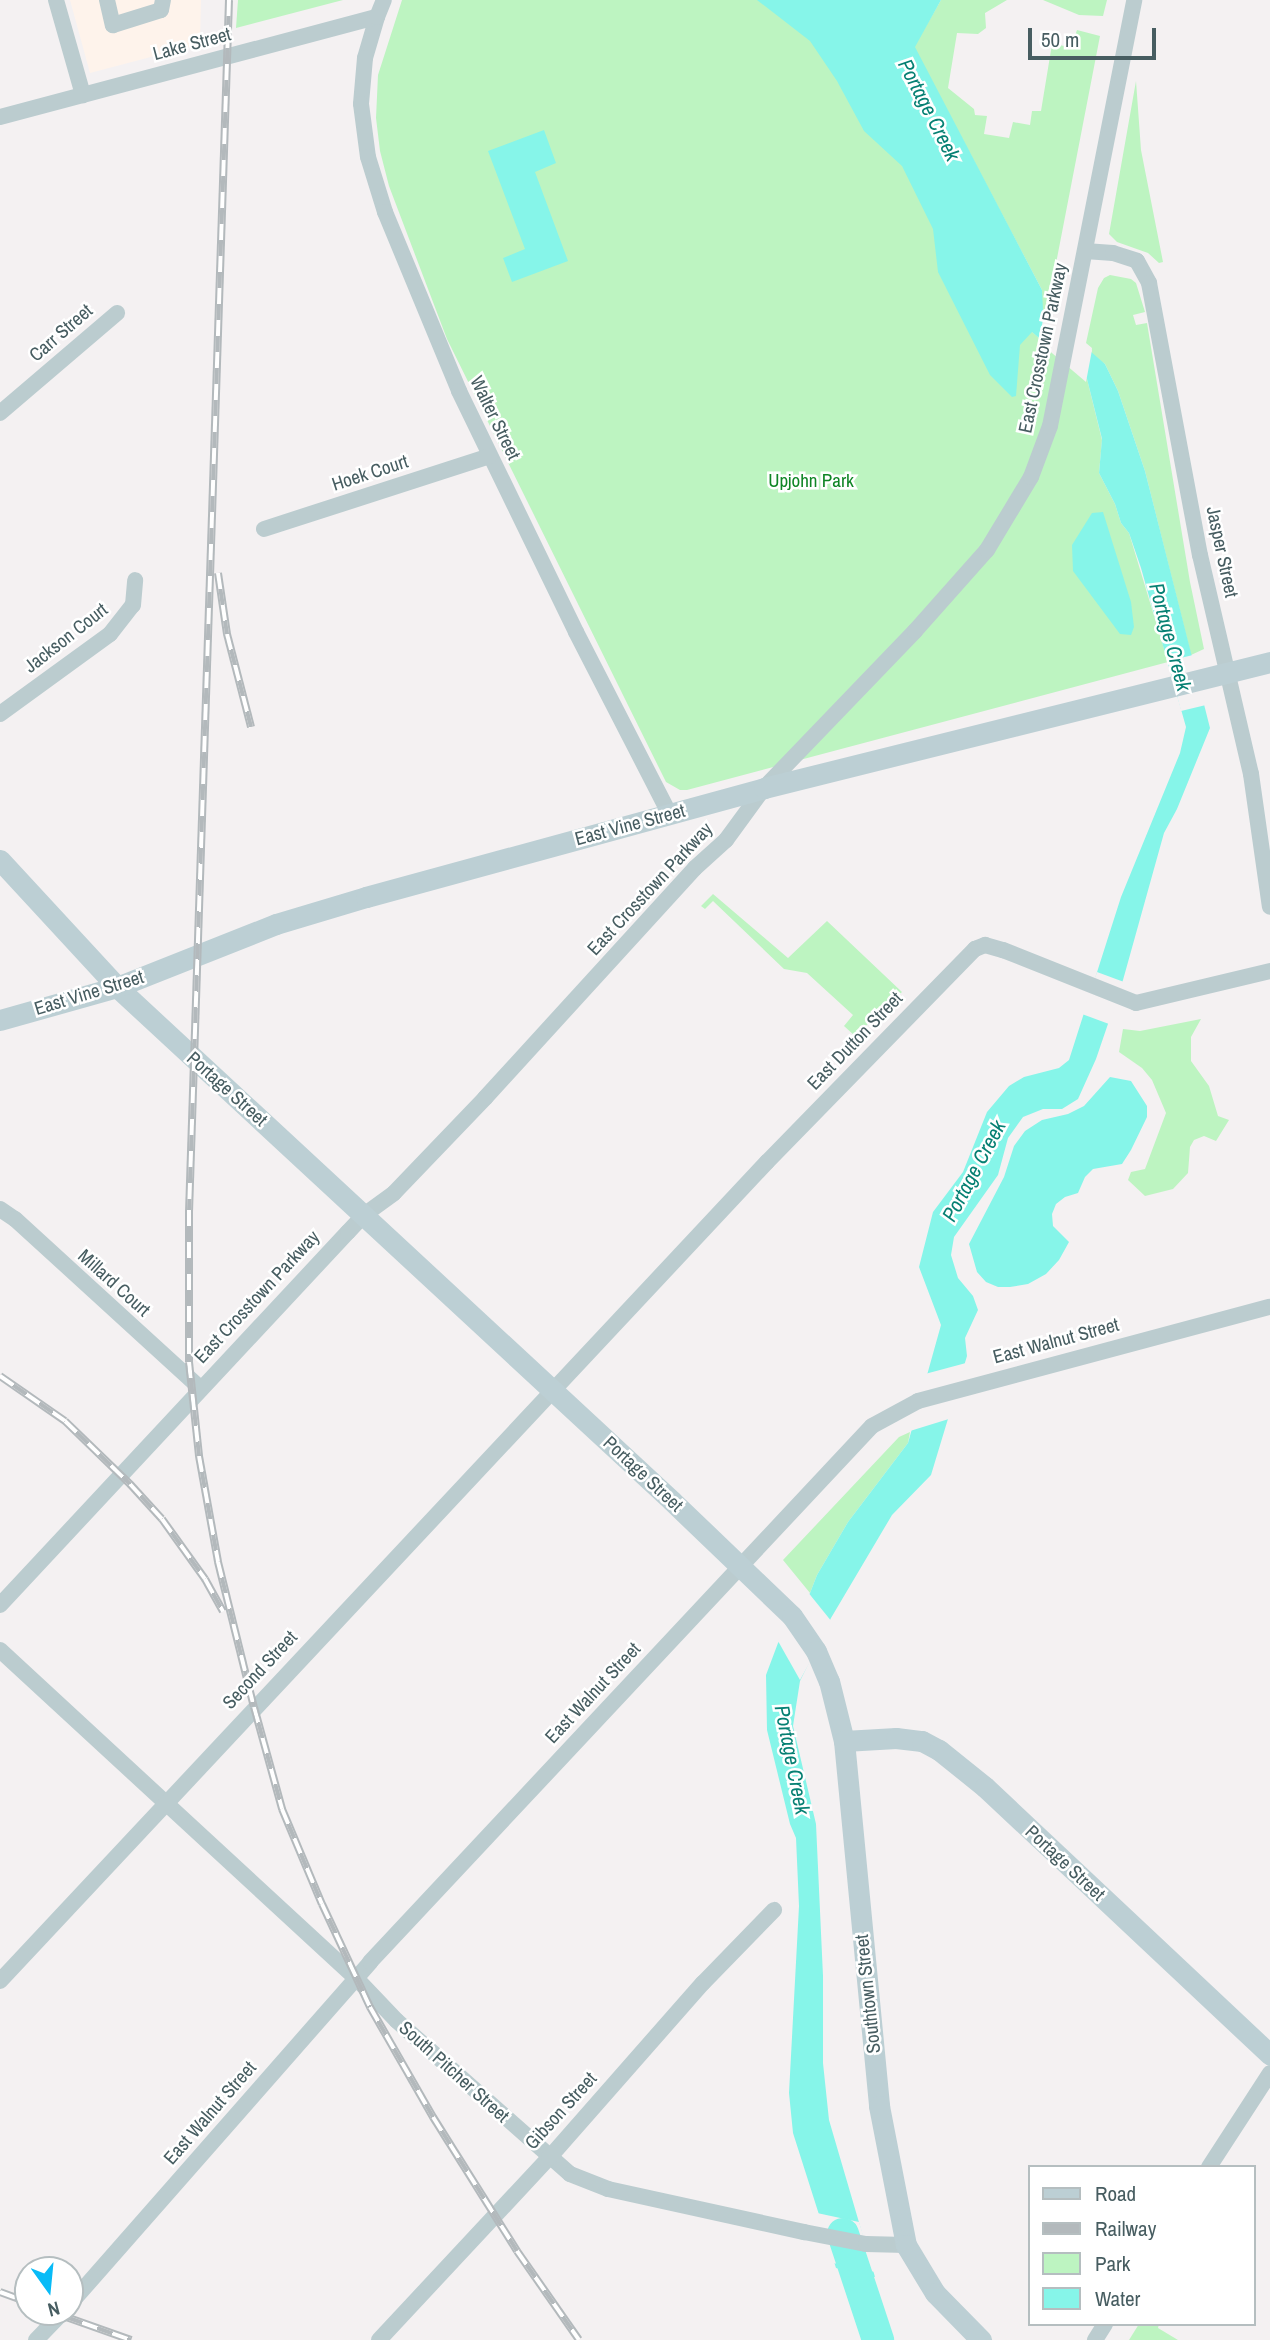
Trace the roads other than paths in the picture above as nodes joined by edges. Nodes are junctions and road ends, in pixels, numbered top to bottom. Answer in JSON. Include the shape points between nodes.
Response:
{"nodes":[{"id":1,"x":57,"y":0,"type":"edge"},
{"id":2,"x":107,"y":0,"type":"edge"},
{"id":3,"x":163,"y":0,"type":"edge"},
{"id":4,"x":384,"y":0,"type":"edge"},
{"id":5,"x":1134,"y":0,"type":"edge"},
{"id":6,"x":377,"y":17,"type":"junction"},
{"id":7,"x":83,"y":95,"type":"junction"},
{"id":8,"x":0,"y":117,"type":"edge"},
{"id":9,"x":1085,"y":251,"type":"junction"},
{"id":10,"x":117,"y":313,"type":"dead end"},
{"id":11,"x":0,"y":413,"type":"edge"},
{"id":12,"x":490,"y":456,"type":"junction"},
{"id":13,"x":264,"y":529,"type":"dead end"},
{"id":14,"x":135,"y":580,"type":"dead end"},
{"id":15,"x":1270,"y":662,"type":"edge"},
{"id":16,"x":1228,"y":673,"type":"junction"},
{"id":17,"x":0,"y":714,"type":"edge"},
{"id":18,"x":764,"y":788,"type":"junction"},
{"id":19,"x":670,"y":815,"type":"junction"},
{"id":20,"x":0,"y":860,"type":"edge"},
{"id":21,"x":1270,"y":907,"type":"edge"},
{"id":22,"x":1270,"y":971,"type":"edge"},
{"id":23,"x":117,"y":987,"type":"junction"},
{"id":24,"x":0,"y":1020,"type":"edge"},
{"id":25,"x":0,"y":1209,"type":"edge"},
{"id":26,"x":364,"y":1215,"type":"junction"},
{"id":27,"x":1270,"y":1307,"type":"edge"},
{"id":28,"x":200,"y":1388,"type":"junction"},
{"id":29,"x":553,"y":1389,"type":"junction"},
{"id":30,"x":741,"y":1567,"type":"junction"},
{"id":31,"x":0,"y":1605,"type":"edge"},
{"id":32,"x":0,"y":1650,"type":"edge"},
{"id":33,"x":844,"y":1741,"type":"junction"},
{"id":34,"x":166,"y":1803,"type":"junction"},
{"id":35,"x":774,"y":1910,"type":"dead end"},
{"id":36,"x":356,"y":1978,"type":"junction"},
{"id":37,"x":0,"y":1981,"type":"edge"},
{"id":38,"x":1270,"y":2054,"type":"edge"},
{"id":39,"x":1270,"y":2073,"type":"edge"},
{"id":40,"x":549,"y":2158,"type":"junction"},
{"id":41,"x":1210,"y":2165,"type":"edge"},
{"id":42,"x":906,"y":2245,"type":"junction"},
{"id":43,"x":84,"y":2288,"type":"edge"},
{"id":44,"x":50,"y":2326,"type":"edge"},
{"id":45,"x":36,"y":2340,"type":"edge"},
{"id":46,"x":379,"y":2340,"type":"edge"},
{"id":47,"x":981,"y":2340,"type":"edge"}],
"edges":[{"from":1,"to":7,"type":"street"},
{"from":2,"to":3,"type":"street","via":[[113,25],[161,10]]},
{"from":4,"to":6,"type":"street"},
{"from":5,"to":9,"type":"street","name":"East Crosstown Parkway"},
{"from":6,"to":7,"type":"street","name":"Lake Street"},
{"from":6,"to":12,"type":"street","name":"Walter Street","via":[[362,84],[368,157],[424,313]]},
{"from":7,"to":8,"type":"street","name":"Lake Street"},
{"from":9,"to":16,"type":"street","name":"Jasper Street","via":[[1127,257],[1145,270],[1200,555]]},
{"from":9,"to":18,"type":"street","name":"East Crosstown Parkway","via":[[1064,363],[1042,452],[1031,477],[986,550]]},
{"from":10,"to":11,"type":"street","name":"Carr Street"},
{"from":12,"to":13,"type":"street","name":"Hoek Court"},
{"from":12,"to":19,"type":"street","name":"Walter Street"},
{"from":14,"to":17,"type":"street","name":"Jackson Court","via":[[133,605],[110,634]]},
{"from":15,"to":16,"type":"street","name":"East Vine Street"},
{"from":16,"to":18,"type":"street","name":"East Vine Street"},
{"from":16,"to":21,"type":"street","name":"Jasper Street","via":[[1251,774]]},
{"from":18,"to":19,"type":"street","name":"East Vine Street"},
{"from":18,"to":26,"type":"street","name":"East Crosstown Parkway","via":[[726,840],[695,868],[485,1098],[394,1193]]},
{"from":19,"to":23,"type":"street","name":"East Vine Street","via":[[289,920]]},
{"from":20,"to":23,"type":"street","name":"Portage Street"},
{"from":22,"to":29,"type":"street","name":"East Dutton Street","via":[[1145,1002],[1118,998],[1003,950],[985,945],[975,949]]},
{"from":23,"to":24,"type":"street","name":"East Vine Street"},
{"from":23,"to":26,"type":"street","name":"Portage Street"},
{"from":25,"to":28,"type":"street","name":"Millard Court"},
{"from":26,"to":28,"type":"street","name":"East Crosstown Parkway"},
{"from":26,"to":29,"type":"street","name":"Portage Street"},
{"from":27,"to":30,"type":"street","name":"East Walnut Street","via":[[918,1401],[872,1426]]},
{"from":28,"to":31,"type":"street","name":"East Crosstown Parkway"},
{"from":29,"to":30,"type":"street","name":"Portage Street"},
{"from":29,"to":34,"type":"street","name":"Second Street"},
{"from":30,"to":33,"type":"street","name":"Portage Street","via":[[792,1615],[816,1651],[829,1681]]},
{"from":30,"to":36,"type":"street","name":"East Walnut Street"},
{"from":32,"to":34,"type":"street","name":"South Pitcher Street"},
{"from":33,"to":38,"type":"street","name":"Portage Street","via":[[922,1741],[939,1750],[985,1787]]},
{"from":33,"to":42,"type":"street","name":"Southtown Street","via":[[880,2106]]},
{"from":34,"to":36,"type":"street","name":"South Pitcher Street"},
{"from":34,"to":37,"type":"street","name":"Second Street"},
{"from":35,"to":40,"type":"street","name":"Gibson Street","via":[[703,1983]]},
{"from":36,"to":40,"type":"street","name":"South Pitcher Street"},
{"from":36,"to":43,"type":"street","name":"East Walnut Street"},
{"from":39,"to":41,"type":"street"},
{"from":40,"to":42,"type":"street","name":"South Pitcher Street","via":[[579,2179],[608,2189],[866,2244]]},
{"from":40,"to":46,"type":"street","name":"Gibson Street"},
{"from":42,"to":47,"type":"street","via":[[936,2293]]},
{"from":44,"to":45,"type":"street"}]}
